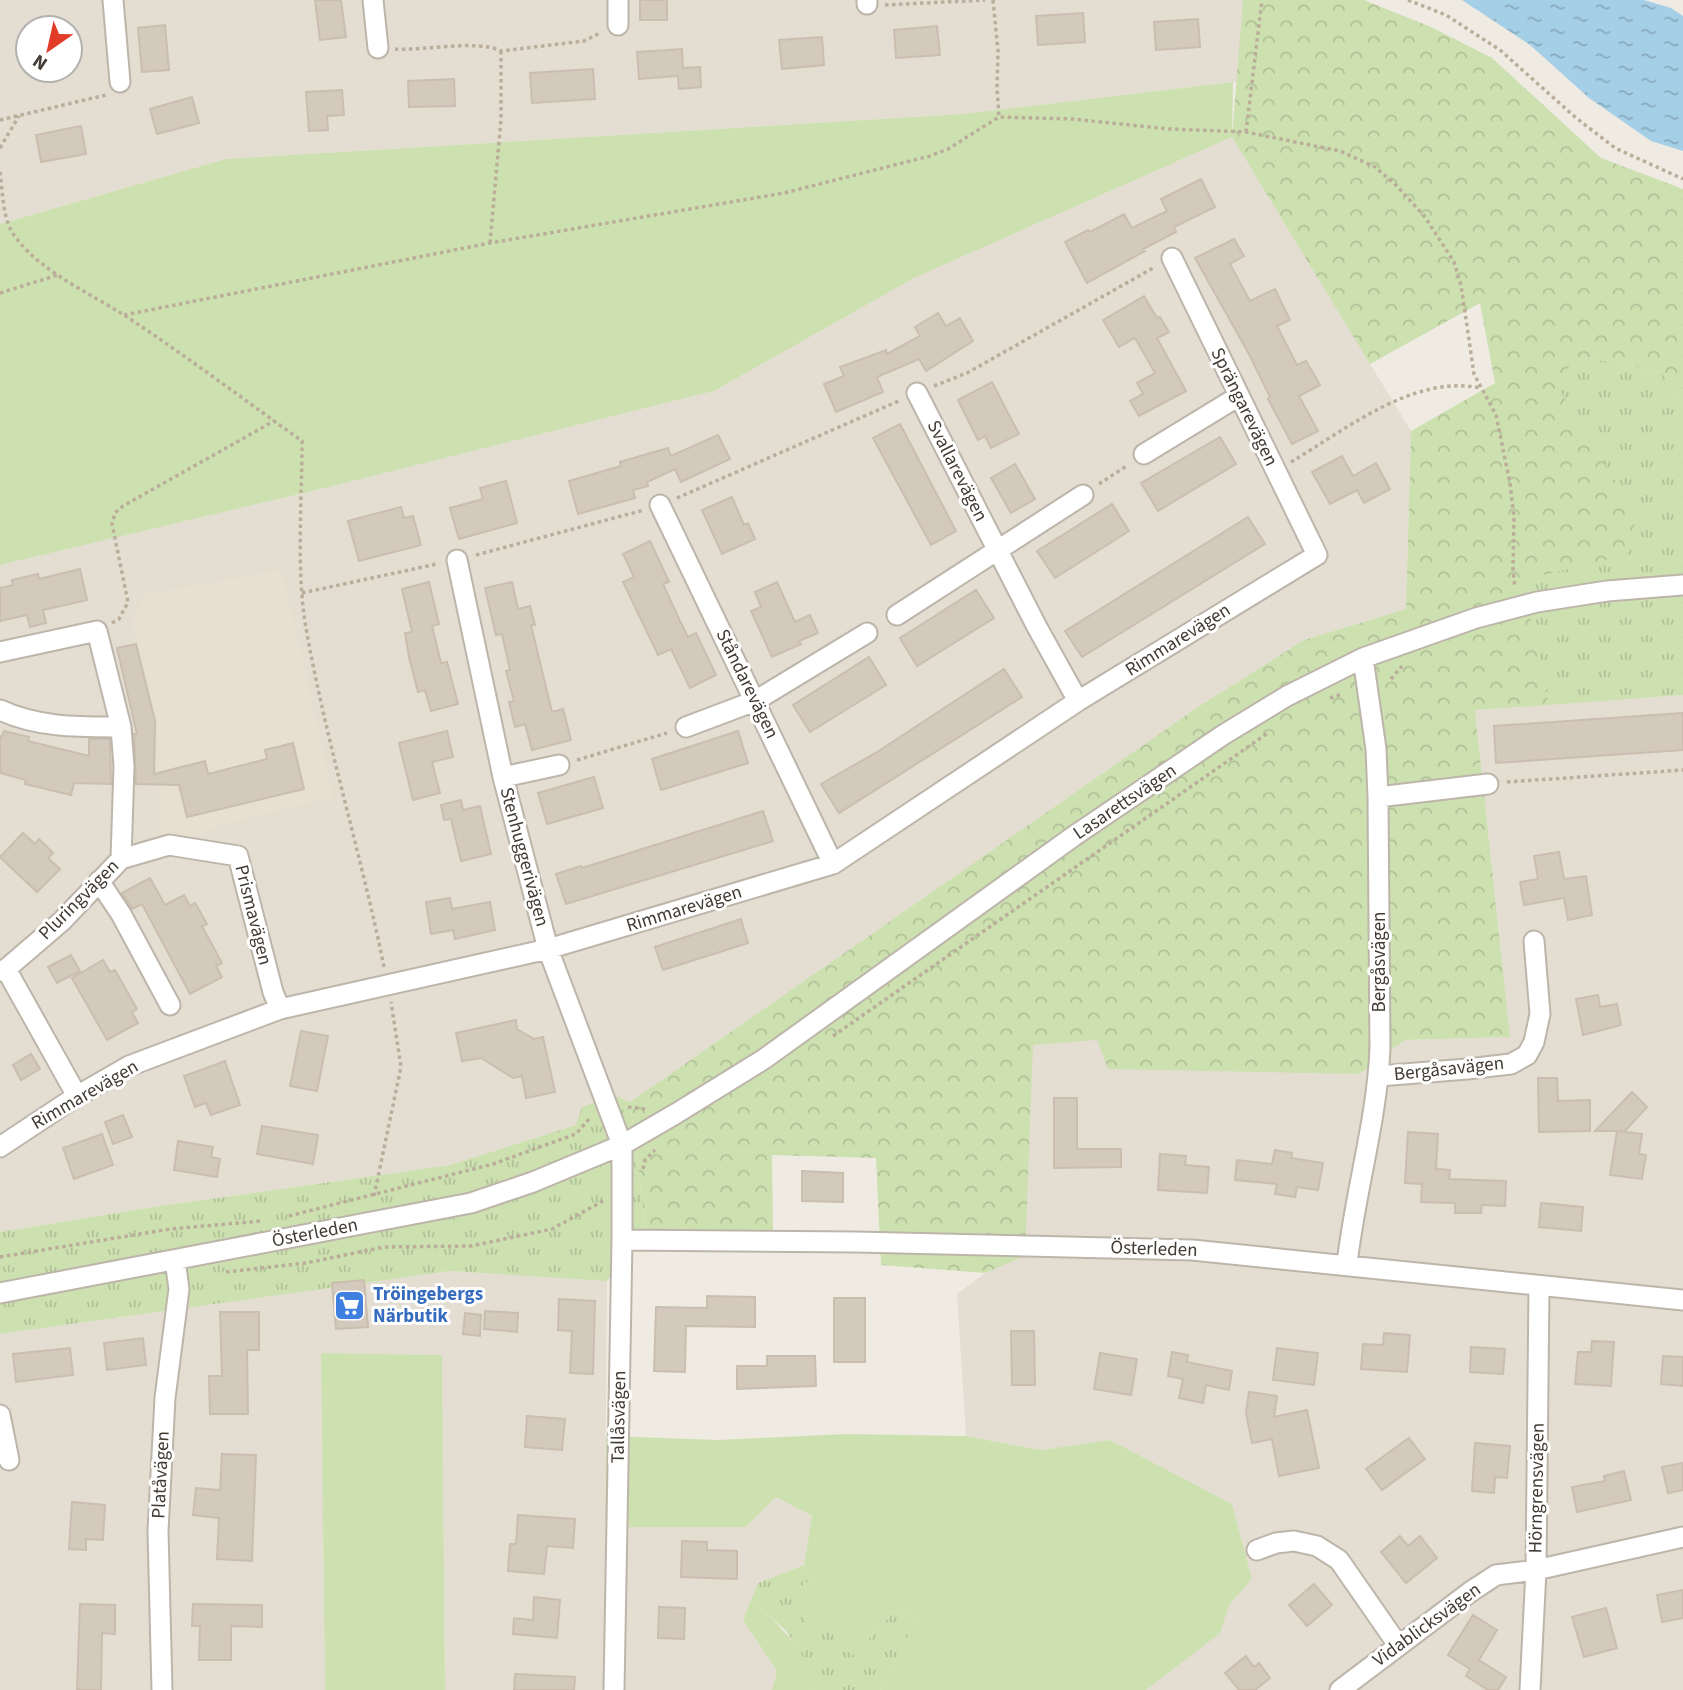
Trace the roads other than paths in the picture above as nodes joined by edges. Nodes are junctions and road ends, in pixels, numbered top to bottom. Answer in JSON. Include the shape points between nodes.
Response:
{"nodes":[{"id":1,"x":113,"y":0,"type":"edge"},
{"id":2,"x":373,"y":0,"type":"edge"},
{"id":3,"x":618,"y":0,"type":"edge"},
{"id":4,"x":618,"y":25,"type":"road end"},
{"id":5,"x":378,"y":48,"type":"road end"},
{"id":6,"x":120,"y":82,"type":"road end"},
{"id":7,"x":1172,"y":258,"type":"road end"},
{"id":8,"x":917,"y":393,"type":"road end"},
{"id":9,"x":1238,"y":397,"type":"junction"},
{"id":10,"x":1144,"y":454,"type":"road end"},
{"id":11,"x":1083,"y":495,"type":"road end"},
{"id":12,"x":660,"y":505,"type":"road end"},
{"id":13,"x":998,"y":549,"type":"junction"},
{"id":14,"x":1317,"y":555,"type":"joint"},
{"id":15,"x":457,"y":560,"type":"road end"},
{"id":16,"x":1683,"y":584,"type":"edge"},
{"id":17,"x":897,"y":615,"type":"dead end"},
{"id":18,"x":867,"y":634,"type":"dead end"},
{"id":19,"x":0,"y":652,"type":"edge"},
{"id":20,"x":1363,"y":658,"type":"junction"},
{"id":21,"x":755,"y":701,"type":"junction"},
{"id":22,"x":1079,"y":701,"type":"junction"},
{"id":23,"x":0,"y":710,"type":"edge"},
{"id":24,"x":121,"y":727,"type":"junction"},
{"id":25,"x":686,"y":727,"type":"road end"},
{"id":26,"x":559,"y":765,"type":"road end"},
{"id":27,"x":503,"y":777,"type":"junction"},
{"id":28,"x":1488,"y":784,"type":"road end"},
{"id":29,"x":1378,"y":797,"type":"junction"},
{"id":30,"x":121,"y":859,"type":"junction"},
{"id":31,"x":833,"y":864,"type":"junction"},
{"id":32,"x":99,"y":881,"type":"junction"},
{"id":33,"x":1534,"y":941,"type":"dead end"},
{"id":34,"x":548,"y":949,"type":"junction"},
{"id":35,"x":3,"y":970,"type":"edge"},
{"id":36,"x":170,"y":1005,"type":"dead end"},
{"id":37,"x":280,"y":1009,"type":"junction"},
{"id":38,"x":1379,"y":1076,"type":"junction"},
{"id":39,"x":77,"y":1096,"type":"junction"},
{"id":40,"x":622,"y":1145,"type":"junction"},
{"id":41,"x":0,"y":1147,"type":"edge"},
{"id":42,"x":622,"y":1240,"type":"junction"},
{"id":43,"x":175,"y":1260,"type":"junction"},
{"id":44,"x":1347,"y":1264,"type":"junction"},
{"id":45,"x":1539,"y":1286,"type":"junction"},
{"id":46,"x":0,"y":1293,"type":"edge"},
{"id":47,"x":1683,"y":1300,"type":"edge"},
{"id":48,"x":0,"y":1415,"type":"edge"},
{"id":49,"x":9,"y":1460,"type":"dead end"},
{"id":50,"x":1683,"y":1537,"type":"edge"},
{"id":51,"x":1257,"y":1550,"type":"dead end"},
{"id":52,"x":1536,"y":1570,"type":"junction"},
{"id":53,"x":1398,"y":1645,"type":"junction"},
{"id":54,"x":162,"y":1690,"type":"edge"},
{"id":55,"x":614,"y":1690,"type":"edge"},
{"id":56,"x":1340,"y":1690,"type":"edge"},
{"id":57,"x":1530,"y":1690,"type":"edge"}],
"edges":[{"from":1,"to":6,"type":"street"},
{"from":2,"to":5,"type":"street"},
{"from":3,"to":4,"type":"street"},
{"from":7,"to":9,"type":"street","name":"Sprängarevägen"},
{"from":8,"to":13,"type":"street","name":"Svallarevägen"},
{"from":9,"to":10,"type":"street"},
{"from":9,"to":14,"type":"street","name":"Sprängarevägen"},
{"from":11,"to":13,"type":"street"},
{"from":12,"to":21,"type":"street","name":"Ståndarevägen"},
{"from":13,"to":17,"type":"street"},
{"from":13,"to":22,"type":"street","name":"Svallarevägen"},
{"from":14,"to":22,"type":"street","name":"Rimmarevägen"},
{"from":15,"to":27,"type":"street","name":"Stenhuggerivägen"},
{"from":16,"to":20,"type":"street","name":"Lasarettsvägen","via":[[1537,602]]},
{"from":18,"to":21,"type":"street"},
{"from":19,"to":24,"type":"street","name":"Pluringvägen","via":[[97,631]]},
{"from":20,"to":29,"type":"street","name":"Bergåsvägen"},
{"from":20,"to":40,"type":"street","name":"Lasarettsvägen","via":[[1223,735],[764,1059]]},
{"from":21,"to":25,"type":"street"},
{"from":21,"to":31,"type":"street","name":"Ståndarevägen"},
{"from":22,"to":31,"type":"street","name":"Rimmarevägen"},
{"from":23,"to":24,"type":"street","via":[[58,726]]},
{"from":24,"to":30,"type":"street","name":"Pluringvägen"},
{"from":26,"to":27,"type":"street"},
{"from":27,"to":34,"type":"street","name":"Stenhuggerivägen"},
{"from":28,"to":29,"type":"street"},
{"from":29,"to":38,"type":"street","name":"Bergåsvägen"},
{"from":30,"to":32,"type":"street","name":"Pluringvägen"},
{"from":30,"to":37,"type":"street","name":"Prismavägen","via":[[169,845],[238,856]]},
{"from":31,"to":34,"type":"street","name":"Rimmarevägen"},
{"from":32,"to":35,"type":"street","name":"Pluringvägen","via":[[62,921]]},
{"from":32,"to":36,"type":"street"},
{"from":33,"to":38,"type":"street","name":"Bergåsavägen","via":[[1540,1014],[1527,1055],[1511,1064]]},
{"from":34,"to":37,"type":"street","name":"Rimmarevägen"},
{"from":34,"to":40,"type":"street","name":"Stenhuggerivägen"},
{"from":35,"to":39,"type":"street"},
{"from":37,"to":39,"type":"street","name":"Rimmarevägen","via":[[129,1066]]},
{"from":38,"to":44,"type":"street","name":"Bergåsvägen"},
{"from":39,"to":41,"type":"street","name":"Rimmarevägen"},
{"from":40,"to":42,"type":"street","name":"Tallåsvägen"},
{"from":40,"to":43,"type":"street","name":"Österleden","via":[[471,1203]]},
{"from":42,"to":44,"type":"street","name":"Österleden","via":[[1192,1250]]},
{"from":42,"to":55,"type":"street","name":"Tallåsvägen"},
{"from":43,"to":46,"type":"street","name":"Österleden"},
{"from":43,"to":54,"type":"street","name":"Platåvägen","via":[[178,1289],[165,1398],[158,1531]]},
{"from":44,"to":45,"type":"street","name":"Österleden"},
{"from":45,"to":47,"type":"street","name":"Österleden"},
{"from":45,"to":52,"type":"street","name":"Hörngrensvägen"},
{"from":48,"to":49,"type":"street"},
{"from":50,"to":52,"type":"street","name":"Vidablicksvägen"},
{"from":51,"to":53,"type":"street","via":[[1294,1541],[1317,1546],[1339,1560]]},
{"from":52,"to":53,"type":"street","name":"Vidablicksvägen","via":[[1496,1576]]},
{"from":52,"to":57,"type":"street","name":"Hörngrensvägen"},
{"from":53,"to":56,"type":"street","name":"Vidablicksvägen"}]}
